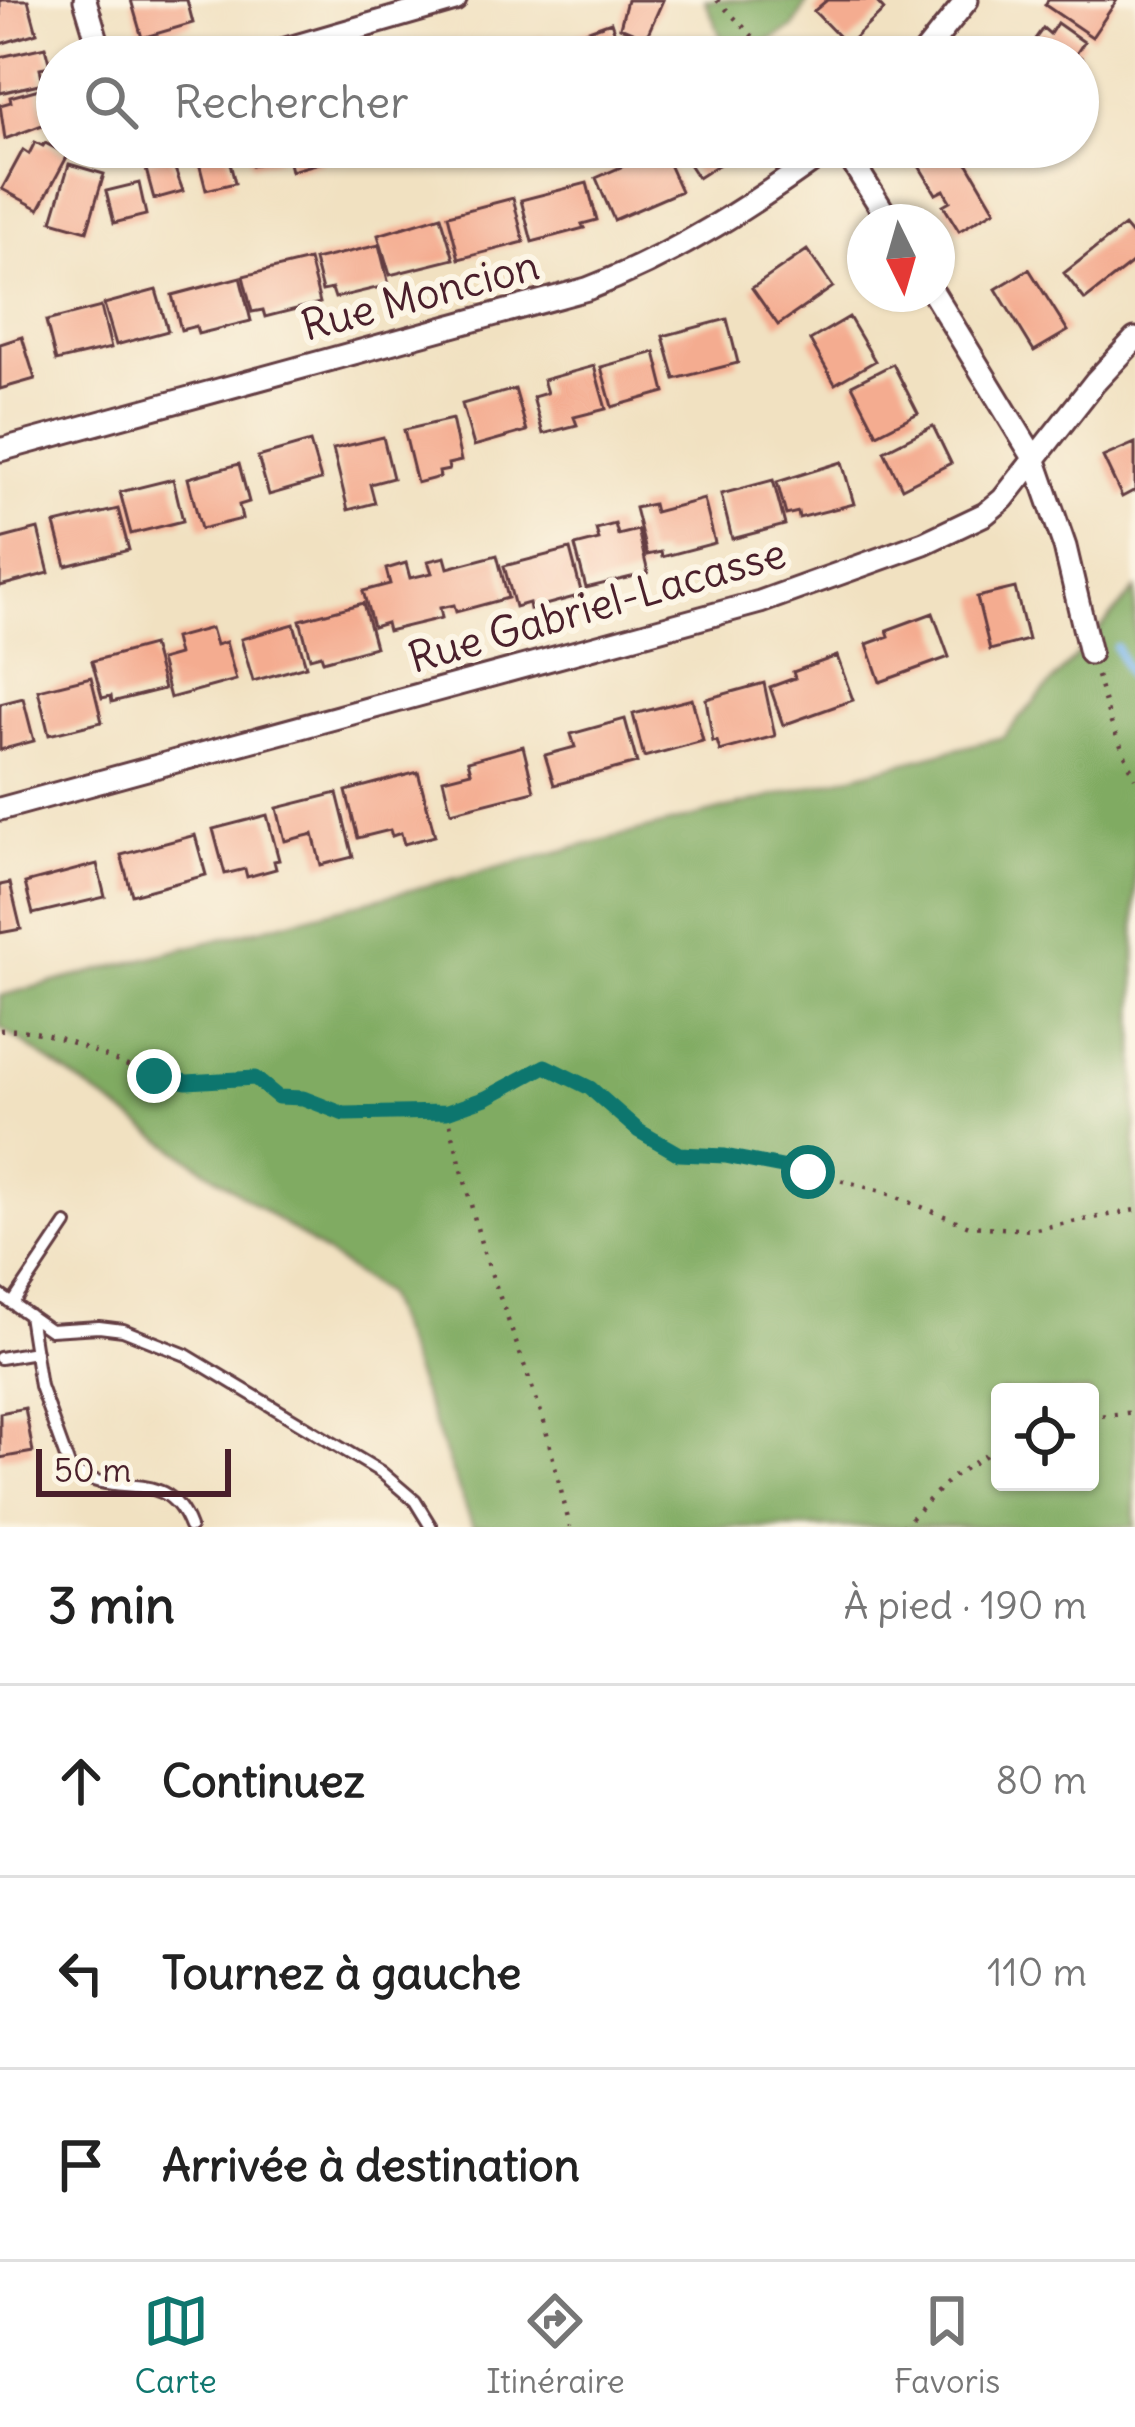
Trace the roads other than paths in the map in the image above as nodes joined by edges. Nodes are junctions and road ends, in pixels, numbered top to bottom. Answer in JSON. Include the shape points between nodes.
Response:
{"nodes":[{"id":1,"x":85,"y":0,"type":"edge"},
{"id":2,"x":454,"y":0,"type":"edge"},
{"id":3,"x":967,"y":0,"type":"edge"},
{"id":4,"x":96,"y":36,"type":"edge"},
{"id":5,"x":330,"y":36,"type":"edge"},
{"id":6,"x":938,"y":36,"type":"edge"},
{"id":7,"x":802,"y":168,"type":"edge"},
{"id":8,"x":856,"y":168,"type":"edge"},
{"id":9,"x":879,"y":204,"type":"edge"},
{"id":10,"x":945,"y":312,"type":"edge"},
{"id":11,"x":1135,"y":339,"type":"edge"},
{"id":12,"x":0,"y":450,"type":"edge"},
{"id":13,"x":1034,"y":458,"type":"junction"},
{"id":14,"x":1090,"y":653,"type":"road end"},
{"id":15,"x":0,"y":808,"type":"edge"},
{"id":16,"x":66,"y":1224,"type":"dead end"},
{"id":17,"x":0,"y":1294,"type":"edge"},
{"id":18,"x":13,"y":1303,"type":"junction"},
{"id":19,"x":29,"y":1315,"type":"junction"},
{"id":20,"x":35,"y":1352,"type":"junction"},
{"id":21,"x":0,"y":1358,"type":"edge"},
{"id":22,"x":190,"y":1527,"type":"edge"},
{"id":23,"x":431,"y":1527,"type":"edge"}],
"edges":[{"from":1,"to":4,"type":"street"},
{"from":2,"to":5,"type":"street"},
{"from":3,"to":6,"type":"street"},
{"from":7,"to":12,"type":"street","name":"Rue Moncion","via":[[729,220],[587,290]]},
{"from":8,"to":9,"type":"street"},
{"from":10,"to":13,"type":"street"},
{"from":11,"to":13,"type":"street","name":"Rue Gabriel-Lacasse"},
{"from":13,"to":14,"type":"street"},
{"from":13,"to":15,"type":"street","name":"Rue Gabriel-Lacasse","via":[[985,514],[816,584]]},
{"from":16,"to":18,"type":"lane"},
{"from":17,"to":18,"type":"lane"},
{"from":18,"to":19,"type":"lane"},
{"from":19,"to":20,"type":"lane"},
{"from":19,"to":23,"type":"lane","via":[[50,1330],[123,1330],[186,1355],[381,1472]]},
{"from":20,"to":21,"type":"lane"},
{"from":20,"to":22,"type":"lane","via":[[70,1469],[98,1484],[160,1490]]}]}
